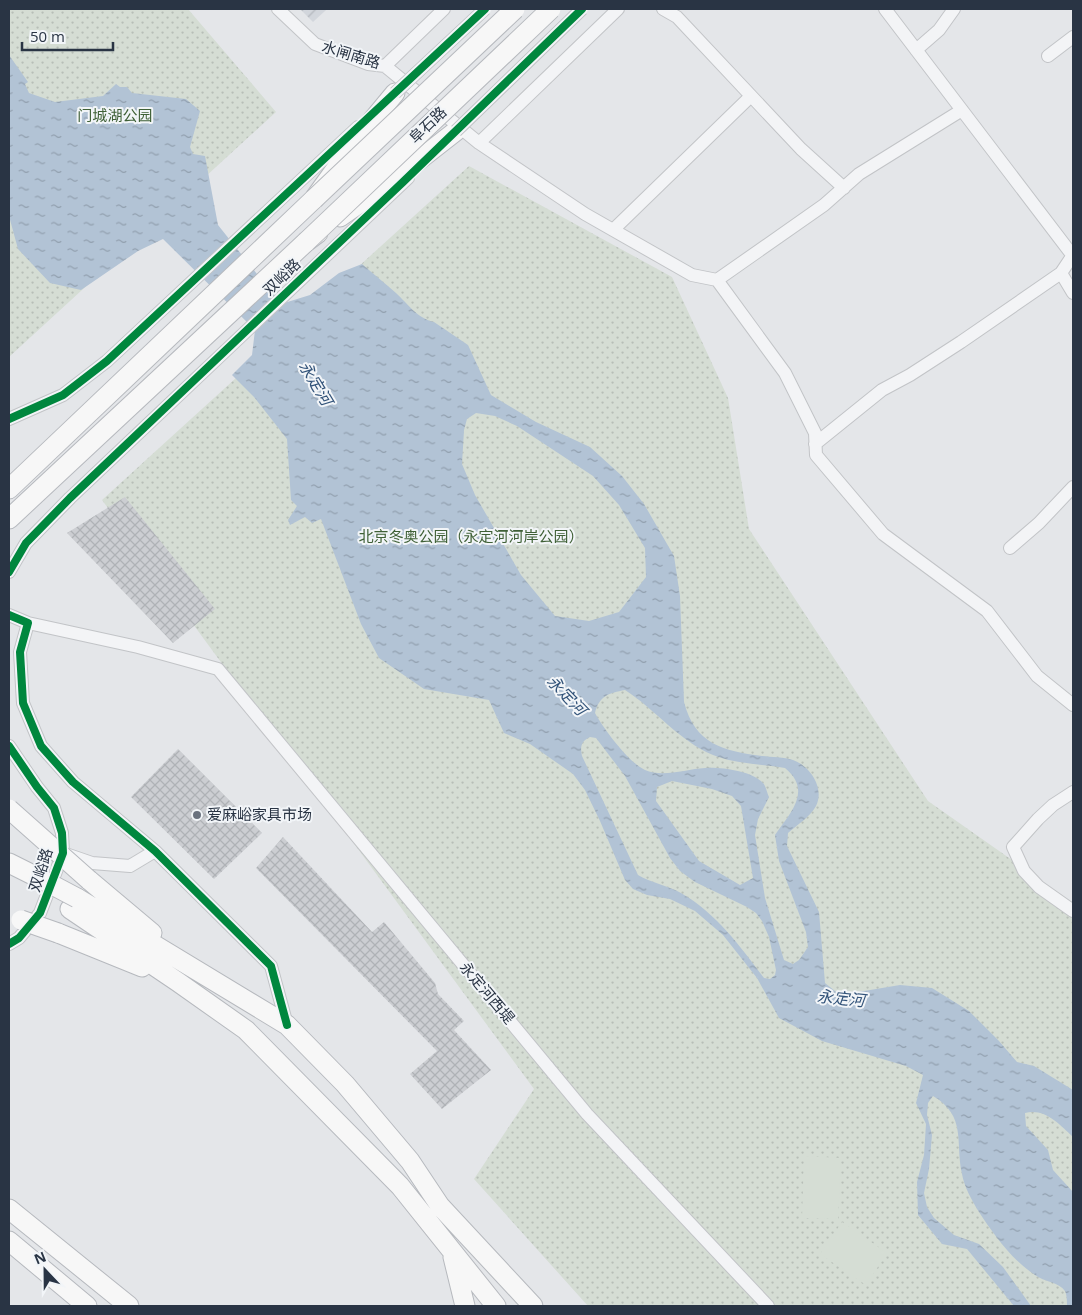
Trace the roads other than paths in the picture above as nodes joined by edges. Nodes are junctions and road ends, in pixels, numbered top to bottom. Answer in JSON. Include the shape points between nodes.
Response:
{"nodes":[{"id":1,"x":278,"y":9,"type":"edge"},
{"id":2,"x":444,"y":9,"type":"edge"},
{"id":3,"x":485,"y":9,"type":"edge"},
{"id":4,"x":515,"y":9,"type":"edge"},
{"id":5,"x":551,"y":9,"type":"edge"},
{"id":6,"x":582,"y":9,"type":"edge"},
{"id":7,"x":618,"y":9,"type":"edge"},
{"id":8,"x":663,"y":9,"type":"edge"},
{"id":9,"x":885,"y":9,"type":"edge"},
{"id":10,"x":954,"y":9,"type":"edge"},
{"id":11,"x":1073,"y":37,"type":"edge"},
{"id":12,"x":916,"y":50,"type":"junction"},
{"id":13,"x":1048,"y":56,"type":"dead end"},
{"id":14,"x":386,"y":66,"type":"junction"},
{"id":15,"x":396,"y":93,"type":"junction"},
{"id":16,"x":751,"y":96,"type":"junction"},
{"id":17,"x":962,"y":110,"type":"junction"},
{"id":18,"x":456,"y":131,"type":"junction"},
{"id":19,"x":479,"y":143,"type":"junction"},
{"id":20,"x":844,"y":188,"type":"junction"},
{"id":21,"x":314,"y":199,"type":"junction"},
{"id":22,"x":613,"y":230,"type":"junction"},
{"id":23,"x":306,"y":242,"type":"junction"},
{"id":24,"x":1073,"y":255,"type":"edge"},
{"id":25,"x":1061,"y":273,"type":"junction"},
{"id":26,"x":717,"y":280,"type":"junction"},
{"id":27,"x":1073,"y":293,"type":"edge"},
{"id":28,"x":9,"y":419,"type":"edge"},
{"id":29,"x":815,"y":444,"type":"junction"},
{"id":30,"x":27,"y":472,"type":"junction"},
{"id":31,"x":9,"y":482,"type":"edge"},
{"id":32,"x":1073,"y":487,"type":"edge"},
{"id":33,"x":9,"y":489,"type":"edge"},
{"id":34,"x":32,"y":497,"type":"junction"},
{"id":35,"x":9,"y":519,"type":"edge"},
{"id":36,"x":9,"y":534,"type":"edge"},
{"id":37,"x":1010,"y":548,"type":"dead end"},
{"id":38,"x":9,"y":572,"type":"edge"},
{"id":39,"x":9,"y":615,"type":"edge"},
{"id":40,"x":28,"y":623,"type":"junction"},
{"id":41,"x":1073,"y":705,"type":"edge"},
{"id":42,"x":9,"y":746,"type":"edge"},
{"id":43,"x":1073,"y":792,"type":"edge"},
{"id":44,"x":9,"y":809,"type":"edge"},
{"id":45,"x":155,"y":851,"type":"junction"},
{"id":46,"x":63,"y":853,"type":"junction"},
{"id":47,"x":9,"y":863,"type":"edge"},
{"id":48,"x":9,"y":876,"type":"edge"},
{"id":49,"x":41,"y":885,"type":"junction"},
{"id":50,"x":74,"y":904,"type":"junction"},
{"id":51,"x":1073,"y":911,"type":"edge"},
{"id":52,"x":15,"y":918,"type":"edge"},
{"id":53,"x":9,"y":944,"type":"edge"},
{"id":54,"x":194,"y":969,"type":"junction"},
{"id":55,"x":178,"y":982,"type":"junction"},
{"id":56,"x":287,"y":1025,"type":"junction"},
{"id":57,"x":440,"y":1206,"type":"junction"},
{"id":58,"x":9,"y":1208,"type":"edge"},
{"id":59,"x":9,"y":1241,"type":"edge"},
{"id":60,"x":452,"y":1251,"type":"junction"},
{"id":61,"x":87,"y":1306,"type":"edge"},
{"id":62,"x":129,"y":1306,"type":"edge"},
{"id":63,"x":465,"y":1306,"type":"edge"},
{"id":64,"x":496,"y":1306,"type":"edge"},
{"id":65,"x":505,"y":1306,"type":"edge"},
{"id":66,"x":533,"y":1306,"type":"edge"},
{"id":67,"x":768,"y":1306,"type":"edge"}],
"edges":[{"from":1,"to":14,"type":"street","name":"水闸南路","via":[[315,44],[368,64]]},
{"from":2,"to":14,"type":"street","name":"水闸南路"},
{"from":3,"to":15,"type":"street","bridge":true},
{"from":4,"to":21,"type":"highway","name":"阜石路","bridge":true},
{"from":5,"to":23,"type":"highway","name":"阜石路","bridge":true},
{"from":6,"to":18,"type":"street","name":"双峪路","bridge":true},
{"from":7,"to":19,"type":"street"},
{"from":8,"to":16,"type":"street","via":[[677,17]]},
{"from":9,"to":12,"type":"street"},
{"from":10,"to":12,"type":"street","via":[[939,30]]},
{"from":11,"to":13,"type":"street"},
{"from":12,"to":17,"type":"street"},
{"from":14,"to":19,"type":"street"},
{"from":15,"to":21,"type":"highway","bridge":true,"via":[[361,134]]},
{"from":15,"to":28,"type":"street","via":[[107,361],[63,395]]},
{"from":16,"to":20,"type":"street","via":[[801,149]]},
{"from":16,"to":22,"type":"street"},
{"from":17,"to":20,"type":"street","via":[[859,174]]},
{"from":17,"to":24,"type":"street"},
{"from":18,"to":23,"type":"highway","bridge":true},
{"from":18,"to":38,"type":"street","name":"双峪路","via":[[70,498],[26,543]]},
{"from":19,"to":22,"type":"street"},
{"from":20,"to":26,"type":"street"},
{"from":21,"to":30,"type":"highway"},
{"from":22,"to":26,"type":"street","via":[[692,275]]},
{"from":23,"to":34,"type":"highway","name":"双峪路"},
{"from":24,"to":25,"type":"street"},
{"from":25,"to":27,"type":"street"},
{"from":25,"to":29,"type":"street","via":[[961,342],[882,390]]},
{"from":26,"to":29,"type":"street","via":[[785,373],[815,433]]},
{"from":29,"to":41,"type":"street","via":[[816,455],[883,534],[987,611],[1037,676]]},
{"from":30,"to":31,"type":"highway"},
{"from":30,"to":33,"type":"highway"},
{"from":32,"to":37,"type":"street"},
{"from":34,"to":35,"type":"highway","name":"双峪路"},
{"from":34,"to":36,"type":"highway"},
{"from":39,"to":40,"type":"street"},
{"from":40,"to":45,"type":"street","via":[[20,652],[23,703],[41,746],[73,782]]},
{"from":40,"to":67,"type":"street","name":"永定河西堤","via":[[138,647],[218,670],[587,1114]]},
{"from":42,"to":46,"type":"street","name":"双峪路","via":[[54,808],[62,833]]},
{"from":43,"to":51,"type":"street","via":[[1048,810],[1013,847],[1024,871]]},
{"from":44,"to":54,"type":"highway","bridge":true},
{"from":45,"to":46,"type":"street","via":[[130,866],[92,863]]},
{"from":45,"to":56,"type":"street","via":[[271,966]]},
{"from":46,"to":53,"type":"street","name":"双峪路","via":[[40,913],[19,938]]},
{"from":47,"to":49,"type":"highway"},
{"from":48,"to":49,"type":"highway"},
{"from":49,"to":50,"type":"highway"},
{"from":50,"to":54,"type":"highway"},
{"from":50,"to":55,"type":"highway"},
{"from":52,"to":55,"type":"highway","bridge":true},
{"from":54,"to":56,"type":"highway"},
{"from":55,"to":60,"type":"highway","via":[[246,1030],[400,1186]]},
{"from":56,"to":57,"type":"highway","via":[[345,1084],[410,1161]]},
{"from":57,"to":65,"type":"highway"},
{"from":57,"to":66,"type":"highway"},
{"from":58,"to":62,"type":"highway"},
{"from":59,"to":61,"type":"highway"},
{"from":60,"to":63,"type":"highway"},
{"from":60,"to":64,"type":"highway"}]}
